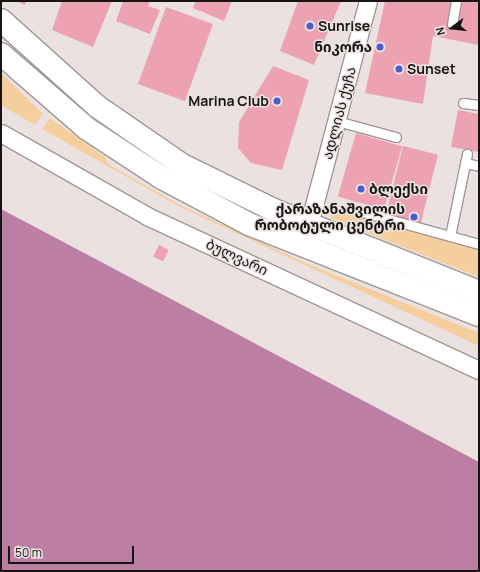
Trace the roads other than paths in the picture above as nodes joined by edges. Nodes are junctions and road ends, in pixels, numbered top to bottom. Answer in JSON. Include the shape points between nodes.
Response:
{"nodes":[{"id":1,"x":368,"y":1,"type":"edge"},
{"id":2,"x":456,"y":1,"type":"edge"},
{"id":3,"x":1,"y":20,"type":"edge"},
{"id":4,"x":452,"y":24,"type":"dead end"},
{"id":5,"x":1,"y":54,"type":"edge"},
{"id":6,"x":463,"y":103,"type":"dead end"},
{"id":7,"x":479,"y":105,"type":"edge"},
{"id":8,"x":337,"y":121,"type":"junction"},
{"id":9,"x":1,"y":133,"type":"edge"},
{"id":10,"x":396,"y":136,"type":"dead end"},
{"id":11,"x":479,"y":166,"type":"edge"},
{"id":12,"x":359,"y":211,"type":"dead end"},
{"id":13,"x":309,"y":224,"type":"junction"},
{"id":14,"x":450,"y":236,"type":"junction"},
{"id":15,"x":479,"y":244,"type":"edge"},
{"id":16,"x":479,"y":292,"type":"edge"},
{"id":17,"x":479,"y":315,"type":"edge"},
{"id":18,"x":479,"y":370,"type":"edge"}],
"edges":[{"from":1,"to":8,"type":"street","name":"ადლიას ქუჩა"},
{"from":2,"to":4,"type":"lane"},
{"from":3,"to":13,"type":"main road","via":[[17,39],[132,134],[182,165]]},
{"from":5,"to":17,"type":"main road","via":[[86,128],[162,178],[249,224]]},
{"from":6,"to":7,"type":"lane"},
{"from":8,"to":10,"type":"lane"},
{"from":8,"to":13,"type":"street","name":"ადლიას ქუჩა"},
{"from":9,"to":18,"type":"street","name":"ბულვარი","via":[[147,216]]},
{"from":11,"to":14,"type":"lane","via":[[466,158]]},
{"from":12,"to":14,"type":"lane"},
{"from":13,"to":16,"type":"main road"},
{"from":14,"to":15,"type":"lane"}]}
